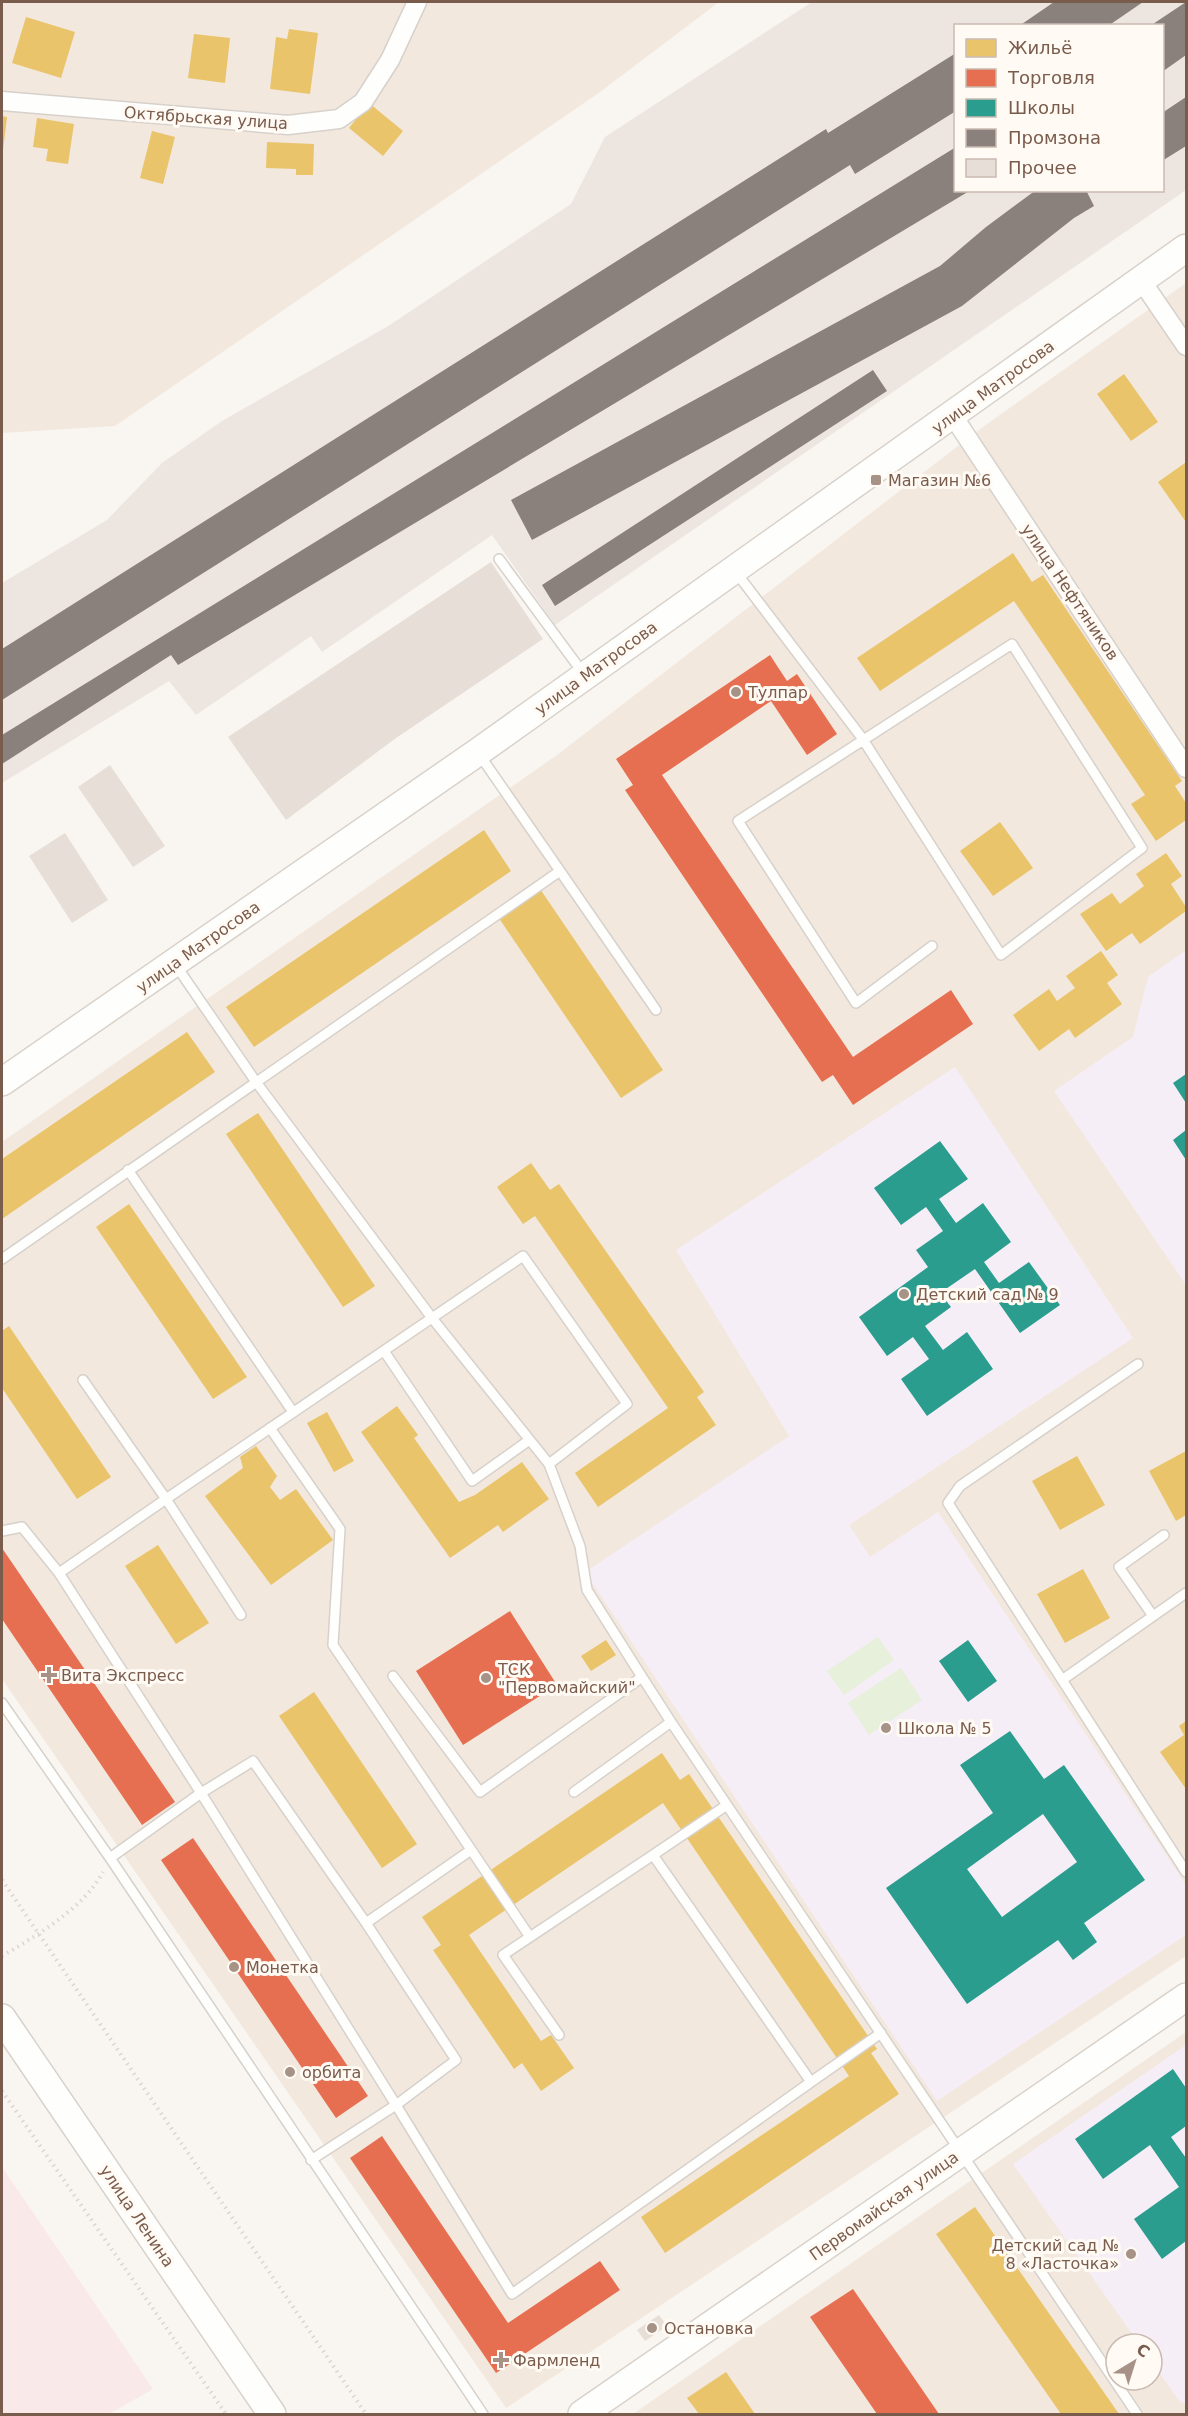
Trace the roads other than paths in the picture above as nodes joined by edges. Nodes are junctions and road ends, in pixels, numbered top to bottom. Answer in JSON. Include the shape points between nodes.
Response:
{"nodes":[{"id":1,"x":417,"y":2,"type":"edge"},
{"id":2,"x":2,"y":101,"type":"edge"},
{"id":3,"x":1186,"y":248,"type":"edge"},
{"id":4,"x":1141,"y":280,"type":"junction"},
{"id":5,"x":1186,"y":346,"type":"edge"},
{"id":6,"x":952,"y":416,"type":"junction"},
{"id":7,"x":499,"y":559,"type":"dead end"},
{"id":8,"x":734,"y":570,"type":"junction"},
{"id":9,"x":585,"y":675,"type":"junction"},
{"id":10,"x":862,"y":738,"type":"junction"},
{"id":11,"x":478,"y":752,"type":"junction"},
{"id":12,"x":1186,"y":768,"type":"edge"},
{"id":13,"x":560,"y":871,"type":"junction"},
{"id":14,"x":932,"y":946,"type":"dead end"},
{"id":15,"x":175,"y":964,"type":"junction"},
{"id":16,"x":656,"y":1010,"type":"dead end"},
{"id":17,"x":2,"y":1082,"type":"edge"},
{"id":18,"x":256,"y":1082,"type":"junction"},
{"id":19,"x":128,"y":1170,"type":"junction"},
{"id":20,"x":2,"y":1259,"type":"edge"},
{"id":21,"x":432,"y":1318,"type":"junction"},
{"id":22,"x":384,"y":1351,"type":"junction"},
{"id":23,"x":1138,"y":1364,"type":"dead end"},
{"id":24,"x":83,"y":1380,"type":"dead end"},
{"id":25,"x":293,"y":1413,"type":"junction"},
{"id":26,"x":270,"y":1428,"type":"junction"},
{"id":27,"x":528,"y":1441,"type":"junction"},
{"id":28,"x":549,"y":1464,"type":"junction"},
{"id":29,"x":166,"y":1499,"type":"junction"},
{"id":30,"x":2,"y":1532,"type":"edge"},
{"id":31,"x":1164,"y":1534,"type":"dead end"},
{"id":32,"x":59,"y":1573,"type":"junction"},
{"id":33,"x":1186,"y":1595,"type":"edge"},
{"id":34,"x":241,"y":1615,"type":"dead end"},
{"id":35,"x":1153,"y":1616,"type":"junction"},
{"id":36,"x":393,"y":1676,"type":"dead end"},
{"id":37,"x":642,"y":1677,"type":"junction"},
{"id":38,"x":1062,"y":1680,"type":"junction"},
{"id":39,"x":2,"y":1703,"type":"edge"},
{"id":40,"x":671,"y":1722,"type":"junction"},
{"id":41,"x":574,"y":1792,"type":"dead end"},
{"id":42,"x":201,"y":1793,"type":"junction"},
{"id":43,"x":727,"y":1805,"type":"junction"},
{"id":44,"x":471,"y":1850,"type":"junction"},
{"id":45,"x":653,"y":1855,"type":"junction"},
{"id":46,"x":110,"y":1858,"type":"junction"},
{"id":47,"x":1186,"y":1872,"type":"edge"},
{"id":48,"x":366,"y":1923,"type":"junction"},
{"id":49,"x":530,"y":1937,"type":"junction"},
{"id":50,"x":1186,"y":1997,"type":"edge"},
{"id":51,"x":2,"y":2018,"type":"edge"},
{"id":52,"x":881,"y":2033,"type":"junction"},
{"id":53,"x":559,"y":2035,"type":"dead end"},
{"id":54,"x":811,"y":2082,"type":"junction"},
{"id":55,"x":396,"y":2105,"type":"junction"},
{"id":56,"x":962,"y":2152,"type":"junction"},
{"id":57,"x":311,"y":2160,"type":"junction"},
{"id":58,"x":587,"y":2413,"type":"edge"},
{"id":59,"x":272,"y":2415,"type":"edge"},
{"id":60,"x":483,"y":2415,"type":"edge"},
{"id":61,"x":1137,"y":2415,"type":"edge"}],
"edges":[{"from":1,"to":2,"type":"street","name":"Октябрьская улица","via":[[390,60],[363,102],[339,120],[288,125]]},
{"from":3,"to":4,"type":"street","name":"улица Матросова"},
{"from":4,"to":5,"type":"street"},
{"from":4,"to":6,"type":"street","name":"улица Матросова"},
{"from":6,"to":8,"type":"street","name":"улица Матросова"},
{"from":6,"to":12,"type":"street","name":"улица Нефтяников"},
{"from":7,"to":9,"type":"lane"},
{"from":8,"to":9,"type":"street","name":"улица Матросова"},
{"from":8,"to":10,"type":"lane"},
{"from":9,"to":11,"type":"street","name":"улица Матросова"},
{"from":10,"to":10,"type":"lane","via":[[1001,955],[1142,848],[1012,644]]},
{"from":10,"to":14,"type":"lane","via":[[738,821],[856,1003]]},
{"from":11,"to":13,"type":"lane"},
{"from":11,"to":15,"type":"street","name":"улица Матросова"},
{"from":13,"to":16,"type":"lane"},
{"from":13,"to":18,"type":"lane"},
{"from":15,"to":17,"type":"street","name":"улица Матросова"},
{"from":15,"to":18,"type":"lane"},
{"from":18,"to":19,"type":"lane"},
{"from":18,"to":21,"type":"lane"},
{"from":19,"to":20,"type":"lane"},
{"from":19,"to":25,"type":"lane"},
{"from":21,"to":22,"type":"lane"},
{"from":21,"to":27,"type":"lane"},
{"from":21,"to":28,"type":"lane","via":[[523,1256],[627,1404]]},
{"from":22,"to":25,"type":"lane"},
{"from":22,"to":27,"type":"lane","via":[[472,1481]]},
{"from":23,"to":38,"type":"lane","via":[[960,1486],[948,1503]]},
{"from":24,"to":29,"type":"lane"},
{"from":25,"to":26,"type":"lane"},
{"from":26,"to":29,"type":"lane"},
{"from":26,"to":44,"type":"lane","via":[[340,1529],[333,1645]]},
{"from":27,"to":28,"type":"lane"},
{"from":28,"to":37,"type":"lane","via":[[580,1546],[587,1590]]},
{"from":29,"to":32,"type":"lane"},
{"from":29,"to":34,"type":"lane"},
{"from":30,"to":32,"type":"lane","via":[[22,1527]]},
{"from":31,"to":35,"type":"lane","via":[[1119,1566]]},
{"from":32,"to":42,"type":"lane"},
{"from":33,"to":35,"type":"lane"},
{"from":35,"to":38,"type":"lane"},
{"from":36,"to":37,"type":"lane","via":[[480,1792]]},
{"from":37,"to":40,"type":"lane"},
{"from":38,"to":47,"type":"lane"},
{"from":39,"to":46,"type":"lane"},
{"from":40,"to":41,"type":"lane"},
{"from":40,"to":43,"type":"lane"},
{"from":42,"to":46,"type":"lane"},
{"from":42,"to":48,"type":"lane","via":[[253,1761]]},
{"from":42,"to":55,"type":"lane"},
{"from":43,"to":45,"type":"lane"},
{"from":43,"to":52,"type":"lane"},
{"from":44,"to":48,"type":"lane"},
{"from":44,"to":49,"type":"lane"},
{"from":45,"to":49,"type":"lane"},
{"from":45,"to":54,"type":"lane"},
{"from":46,"to":57,"type":"lane"},
{"from":48,"to":55,"type":"lane","via":[[456,2060]]},
{"from":49,"to":53,"type":"lane","via":[[503,1955]]},
{"from":50,"to":56,"type":"street","name":"Первомайская улица"},
{"from":51,"to":59,"type":"street","name":"улица Ленина"},
{"from":52,"to":54,"type":"lane"},
{"from":52,"to":56,"type":"lane"},
{"from":54,"to":55,"type":"lane","via":[[512,2294]]},
{"from":55,"to":57,"type":"lane"},
{"from":56,"to":58,"type":"street","name":"Первомайская улица"},
{"from":56,"to":61,"type":"lane"},
{"from":57,"to":60,"type":"lane"}]}
